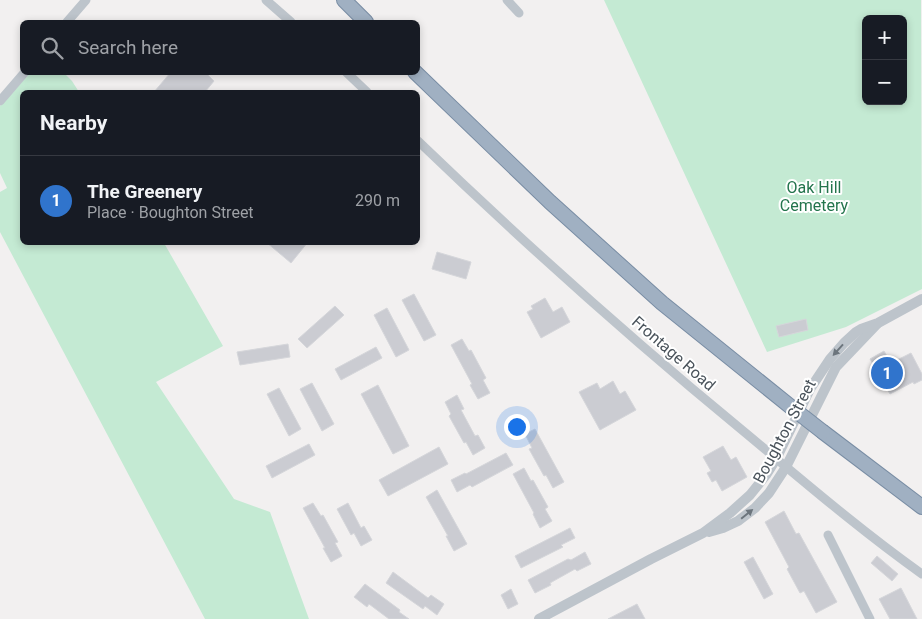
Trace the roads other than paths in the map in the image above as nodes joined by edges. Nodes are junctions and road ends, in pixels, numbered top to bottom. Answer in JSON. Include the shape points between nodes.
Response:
{"nodes":[{"id":1,"x":86,"y":0,"type":"edge"},
{"id":2,"x":266,"y":0,"type":"edge"},
{"id":3,"x":344,"y":0,"type":"edge"},
{"id":4,"x":507,"y":0,"type":"edge"},
{"id":5,"x":519,"y":13,"type":"dead end"},
{"id":6,"x":69,"y":20,"type":"edge"},
{"id":7,"x":289,"y":20,"type":"edge"},
{"id":8,"x":364,"y":20,"type":"edge"},
{"id":9,"x":22,"y":75,"type":"edge"},
{"id":10,"x":349,"y":75,"type":"edge"},
{"id":11,"x":418,"y":75,"type":"edge"},
{"id":12,"x":365,"y":90,"type":"edge"},
{"id":13,"x":0,"y":101,"type":"edge"},
{"id":14,"x":420,"y":142,"type":"edge"},
{"id":15,"x":922,"y":299,"type":"edge"},
{"id":16,"x":878,"y":323,"type":"junction"},
{"id":17,"x":776,"y":459,"type":"junction"},
{"id":18,"x":786,"y":467,"type":"junction"},
{"id":19,"x":922,"y":508,"type":"edge"},
{"id":20,"x":703,"y":533,"type":"junction"},
{"id":21,"x":828,"y":534,"type":"dead end"},
{"id":22,"x":922,"y":574,"type":"edge"},
{"id":23,"x":539,"y":619,"type":"edge"},
{"id":24,"x":870,"y":619,"type":"edge"}],
"edges":[{"from":1,"to":6,"type":"street"},
{"from":2,"to":7,"type":"street"},
{"from":3,"to":8,"type":"highway"},
{"from":4,"to":5,"type":"street"},
{"from":9,"to":13,"type":"street"},
{"from":10,"to":12,"type":"street"},
{"from":11,"to":19,"type":"highway","bridge":true,"via":[[550,202],[662,303]]},
{"from":14,"to":17,"type":"street","name":"Frontage Road","via":[[662,364]]},
{"from":15,"to":16,"type":"street","name":"Boughton Street"},
{"from":16,"to":17,"type":"street","name":"Boughton Street","one_way":true,"via":[[856,332],[830,359],[810,389]]},
{"from":16,"to":18,"type":"street","name":"Boughton Street","via":[[836,367]]},
{"from":17,"to":18,"type":"street","name":"Frontage Road"},
{"from":17,"to":20,"type":"street","name":"Boughton Street","via":[[740,504]]},
{"from":20,"to":18,"type":"street","name":"Boughton Street","one_way":true,"via":[[731,526],[746,515],[769,493]]},
{"from":18,"to":22,"type":"street","name":"Frontage Road"},
{"from":20,"to":23,"type":"street","name":"Boughton Street"},
{"from":21,"to":24,"type":"street"}]}
